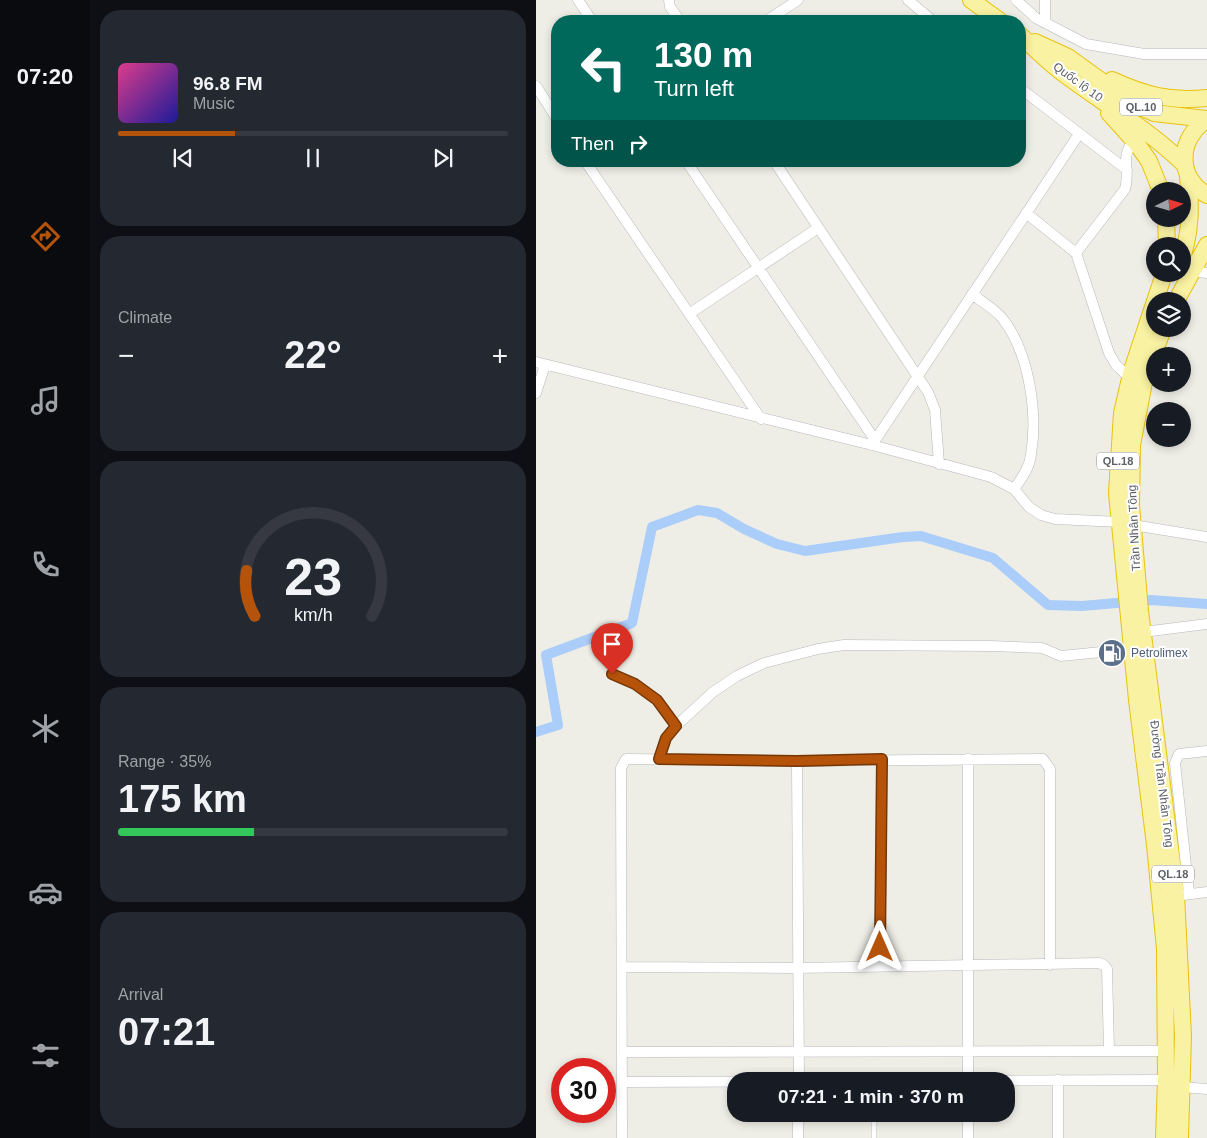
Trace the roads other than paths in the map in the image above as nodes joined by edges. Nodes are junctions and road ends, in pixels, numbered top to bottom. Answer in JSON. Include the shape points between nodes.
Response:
{"nodes":[{"id":1,"x":578,"y":0,"type":"edge"},
{"id":2,"x":669,"y":0,"type":"edge"},
{"id":3,"x":798,"y":0,"type":"edge"},
{"id":4,"x":908,"y":0,"type":"edge"},
{"id":5,"x":971,"y":0,"type":"edge"},
{"id":6,"x":1016,"y":0,"type":"edge"},
{"id":7,"x":1046,"y":0,"type":"edge"},
{"id":8,"x":588,"y":15,"type":"edge"},
{"id":9,"x":676,"y":15,"type":"edge"},
{"id":10,"x":775,"y":15,"type":"edge"},
{"id":11,"x":927,"y":15,"type":"edge"},
{"id":12,"x":988,"y":15,"type":"edge"},
{"id":13,"x":1045,"y":23,"type":"junction"},
{"id":14,"x":1026,"y":41,"type":"edge"},
{"id":15,"x":1207,"y":54,"type":"edge"},
{"id":16,"x":1081,"y":76,"type":"junction"},
{"id":17,"x":536,"y":86,"type":"edge"},
{"id":18,"x":1026,"y":93,"type":"edge"},
{"id":19,"x":1207,"y":98,"type":"edge"},
{"id":20,"x":551,"y":110,"type":"edge"},
{"id":21,"x":1207,"y":119,"type":"edge"},
{"id":22,"x":1079,"y":134,"type":"junction"},
{"id":23,"x":1134,"y":141,"type":"junction"},
{"id":24,"x":589,"y":167,"type":"edge"},
{"id":25,"x":690,"y":167,"type":"edge"},
{"id":26,"x":778,"y":167,"type":"edge"},
{"id":27,"x":1127,"y":170,"type":"junction"},
{"id":28,"x":1186,"y":170,"type":"junction"},
{"id":29,"x":1157,"y":182,"type":"edge"},
{"id":30,"x":1207,"y":195,"type":"edge"},
{"id":31,"x":1026,"y":213,"type":"junction"},
{"id":32,"x":818,"y":228,"type":"junction"},
{"id":33,"x":1188,"y":237,"type":"edge"},
{"id":34,"x":1207,"y":245,"type":"edge"},
{"id":35,"x":1076,"y":253,"type":"junction"},
{"id":36,"x":757,"y":269,"type":"junction"},
{"id":37,"x":1200,"y":272,"type":"edge"},
{"id":38,"x":1161,"y":282,"type":"edge"},
{"id":39,"x":1183,"y":292,"type":"edge"},
{"id":40,"x":972,"y":294,"type":"junction"},
{"id":41,"x":689,"y":314,"type":"junction"},
{"id":42,"x":1146,"y":330,"type":"edge"},
{"id":43,"x":1144,"y":334,"type":"junction"},
{"id":44,"x":1160,"y":337,"type":"edge"},
{"id":45,"x":540,"y":363,"type":"edge"},
{"id":46,"x":917,"y":376,"type":"junction"},
{"id":47,"x":1130,"y":378,"type":"junction"},
{"id":48,"x":536,"y":393,"type":"edge"},
{"id":49,"x":761,"y":419,"type":"junction"},
{"id":50,"x":873,"y":442,"type":"junction"},
{"id":51,"x":939,"y":464,"type":"junction"},
{"id":52,"x":1014,"y":488,"type":"junction"},
{"id":53,"x":1126,"y":523,"type":"junction"},
{"id":54,"x":1207,"y":537,"type":"edge"},
{"id":55,"x":1134,"y":611,"type":"junction"},
{"id":56,"x":1207,"y":624,"type":"edge"},
{"id":57,"x":1143,"y":632,"type":"junction"},
{"id":58,"x":1132,"y":648,"type":"junction"},
{"id":59,"x":612,"y":674,"type":"dead end"},
{"id":60,"x":676,"y":726,"type":"junction"},
{"id":61,"x":1207,"y":751,"type":"edge"},
{"id":62,"x":659,"y":759,"type":"junction"},
{"id":63,"x":882,"y":759,"type":"junction"},
{"id":64,"x":968,"y":759,"type":"junction"},
{"id":65,"x":797,"y":761,"type":"junction"},
{"id":66,"x":1207,"y":892,"type":"edge"},
{"id":67,"x":1175,"y":896,"type":"junction"},
{"id":68,"x":1050,"y":965,"type":"junction"},
{"id":69,"x":880,"y":966,"type":"junction"},
{"id":70,"x":967,"y":966,"type":"junction"},
{"id":71,"x":622,"y":967,"type":"junction"},
{"id":72,"x":798,"y":968,"type":"junction"},
{"id":73,"x":798,"y":1050,"type":"junction"},
{"id":74,"x":967,"y":1051,"type":"junction"},
{"id":75,"x":1109,"y":1051,"type":"junction"},
{"id":76,"x":1166,"y":1051,"type":"junction"},
{"id":77,"x":622,"y":1052,"type":"junction"},
{"id":78,"x":799,"y":1072,"type":"edge"},
{"id":79,"x":968,"y":1072,"type":"edge"},
{"id":80,"x":1015,"y":1080,"type":"edge"},
{"id":81,"x":1058,"y":1080,"type":"junction"},
{"id":82,"x":1166,"y":1080,"type":"junction"},
{"id":83,"x":727,"y":1081,"type":"edge"},
{"id":84,"x":622,"y":1082,"type":"junction"},
{"id":85,"x":1182,"y":1087,"type":"junction"},
{"id":86,"x":1207,"y":1089,"type":"edge"},
{"id":87,"x":798,"y":1122,"type":"edge"},
{"id":88,"x":874,"y":1122,"type":"edge"},
{"id":89,"x":968,"y":1122,"type":"edge"},
{"id":90,"x":622,"y":1138,"type":"edge"},
{"id":91,"x":798,"y":1138,"type":"edge"},
{"id":92,"x":874,"y":1138,"type":"edge"},
{"id":93,"x":968,"y":1138,"type":"edge"},
{"id":94,"x":1058,"y":1138,"type":"edge"},
{"id":95,"x":1164,"y":1138,"type":"edge"},
{"id":96,"x":1180,"y":1138,"type":"edge"}],
"edges":[{"from":1,"to":8,"type":"street"},
{"from":2,"to":9,"type":"street"},
{"from":3,"to":10,"type":"street"},
{"from":4,"to":11,"type":"street"},
{"from":5,"to":12,"type":"highway"},
{"from":6,"to":13,"type":"street"},
{"from":7,"to":13,"type":"street"},
{"from":13,"to":15,"type":"street","via":[[1086,44],[1144,54]]},
{"from":14,"to":16,"type":"highway","name":"Quốc lộ 10","number":"QL.10","via":[[1059,71]]},
{"from":16,"to":19,"type":"highway","name":"Quốc lộ 10","via":[[1155,97],[1177,100]]},
{"from":16,"to":21,"type":"highway","name":"Quốc lộ 10","number":"QL.10","via":[[1154,113]]},
{"from":16,"to":23,"type":"highway"},
{"from":16,"to":28,"type":"highway","name":"Quốc lộ 10","number":"QL.10","via":[[1160,142]]},
{"from":17,"to":20,"type":"street"},
{"from":18,"to":22,"type":"street"},
{"from":21,"to":28,"type":"highway","via":[[1186,142]]},
{"from":22,"to":27,"type":"street"},
{"from":22,"to":31,"type":"street"},
{"from":23,"to":27,"type":"street","via":[[1125,157]]},
{"from":23,"to":29,"type":"highway","via":[[1149,162]]},
{"from":24,"to":41,"type":"street"},
{"from":25,"to":36,"type":"street"},
{"from":26,"to":32,"type":"street"},
{"from":27,"to":35,"type":"street","via":[[1124,188]]},
{"from":28,"to":30,"type":"highway","name":"Quốc lộ 10","via":[[1195,187]]},
{"from":28,"to":33,"type":"highway","via":[[1191,206]]},
{"from":31,"to":35,"type":"street"},
{"from":31,"to":40,"type":"street"},
{"from":32,"to":36,"type":"street"},
{"from":32,"to":46,"type":"street"},
{"from":34,"to":37,"type":"highway"},
{"from":35,"to":47,"type":"street","via":[[1109,353]]},
{"from":36,"to":41,"type":"street"},
{"from":36,"to":50,"type":"street"},
{"from":37,"to":39,"type":"highway"},
{"from":38,"to":43,"type":"highway","name":"Trần Nhân Tông"},
{"from":40,"to":46,"type":"street"},
{"from":40,"to":52,"type":"street","via":[[1001,317],[1017,340],[1027,368],[1032,455]]},
{"from":41,"to":49,"type":"street"},
{"from":42,"to":43,"type":"highway","name":"Trần Nhân Tông"},
{"from":43,"to":47,"type":"highway","name":"Trần Nhân Tông","number":"QL.18"},
{"from":44,"to":53,"type":"highway","name":"Trần Nhân Tông","number":"QL.18","via":[[1145,377],[1132,444]]},
{"from":45,"to":48,"type":"street"},
{"from":45,"to":49,"type":"street"},
{"from":46,"to":50,"type":"street"},
{"from":46,"to":51,"type":"street","via":[[935,410]]},
{"from":47,"to":53,"type":"highway","name":"Trần Nhân Tông","number":"QL.18","via":[[1119,438],[1117,493]]},
{"from":49,"to":50,"type":"street"},
{"from":50,"to":51,"type":"street"},
{"from":51,"to":52,"type":"street","via":[[992,477]]},
{"from":52,"to":53,"type":"street","via":[[1029,507],[1041,515],[1055,519]]},
{"from":53,"to":54,"type":"street"},
{"from":53,"to":55,"type":"highway","name":"Trần Nhân Tông","number":"QL.18"},
{"from":55,"to":57,"type":"highway","name":"Đường Trần Nhân Tông","number":"QL.18"},
{"from":55,"to":58,"type":"highway","name":"Đường Trần Nhân Tông","number":"QL.18"},
{"from":56,"to":57,"type":"street"},
{"from":57,"to":67,"type":"highway","name":"Đường Trần Nhân Tông","number":"QL.18"},
{"from":58,"to":60,"type":"street","via":[[1061,656],[1042,648],[990,646],[844,645],[818,649],[764,664],[737,676],[713,692]]},
{"from":58,"to":67,"type":"highway","name":"Đường Trần Nhân Tông","number":"QL.18","via":[[1155,844]]},
{"from":59,"to":60,"type":"lane","via":[[635,684],[657,700]]},
{"from":60,"to":62,"type":"street","via":[[666,738]]},
{"from":61,"to":67,"type":"street","via":[[1179,754],[1175,763]]},
{"from":62,"to":65,"type":"street"},
{"from":62,"to":71,"type":"street","via":[[626,760],[621,768]]},
{"from":63,"to":64,"type":"street"},
{"from":63,"to":65,"type":"street"},
{"from":63,"to":69,"type":"street"},
{"from":64,"to":68,"type":"street","via":[[1043,758],[1049,765]]},
{"from":64,"to":70,"type":"street"},
{"from":65,"to":72,"type":"street"},
{"from":66,"to":67,"type":"street"},
{"from":67,"to":76,"type":"highway","name":"Đường Trần Nhân Tông","number":"QL.18","via":[[1165,949]]},
{"from":67,"to":85,"type":"highway","name":"Đường Trần Nhân Tông","number":"QL.18","via":[[1183,1036]]},
{"from":68,"to":70,"type":"street"},
{"from":68,"to":75,"type":"street","via":[[1099,963],[1107,969]]},
{"from":69,"to":70,"type":"street"},
{"from":69,"to":72,"type":"street"},
{"from":70,"to":74,"type":"street"},
{"from":71,"to":72,"type":"street"},
{"from":71,"to":77,"type":"street"},
{"from":72,"to":73,"type":"street"},
{"from":73,"to":74,"type":"street"},
{"from":73,"to":77,"type":"street"},
{"from":73,"to":78,"type":"street"},
{"from":74,"to":75,"type":"street"},
{"from":74,"to":79,"type":"street"},
{"from":75,"to":76,"type":"street"},
{"from":76,"to":82,"type":"highway","name":"Đường Trần Nhân Tông","number":"QL.18"},
{"from":77,"to":84,"type":"street"},
{"from":80,"to":81,"type":"street"},
{"from":81,"to":82,"type":"street"},
{"from":81,"to":94,"type":"street"},
{"from":82,"to":95,"type":"highway","name":"Đường Trần Nhân Tông","number":"QL.18"},
{"from":83,"to":84,"type":"street"},
{"from":84,"to":90,"type":"street"},
{"from":85,"to":86,"type":"street"},
{"from":85,"to":96,"type":"highway","name":"Đường Trần Nhân Tông","number":"QL.18"},
{"from":87,"to":91,"type":"street"},
{"from":88,"to":92,"type":"lane"},
{"from":89,"to":93,"type":"street"}]}
